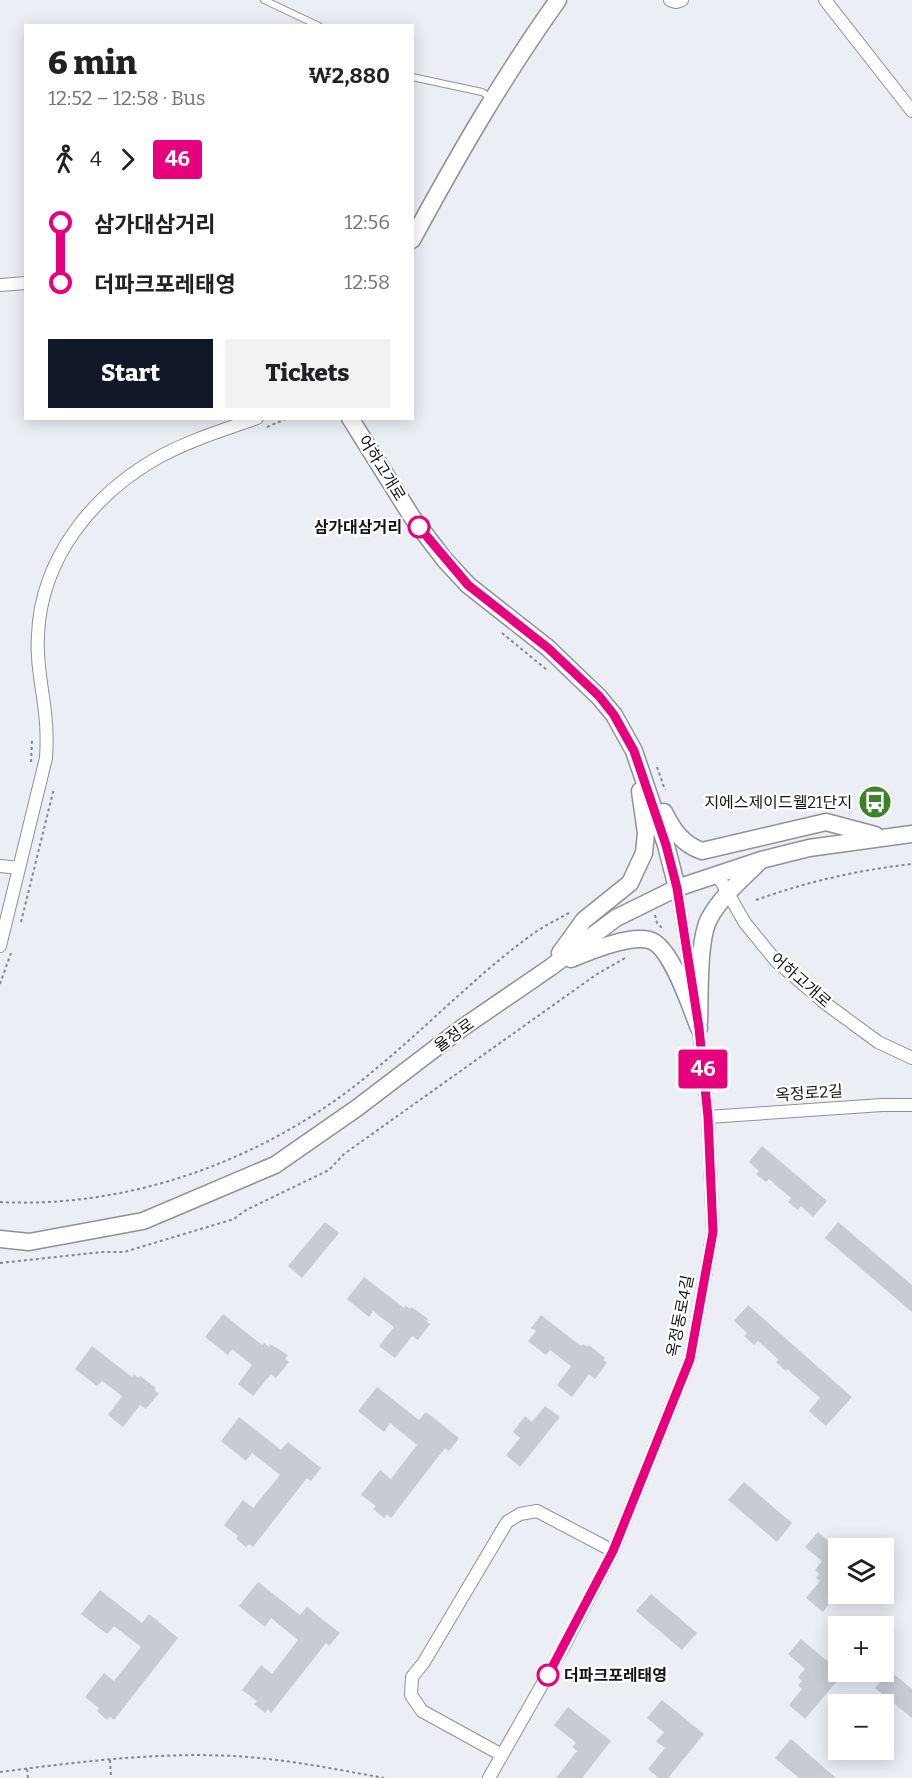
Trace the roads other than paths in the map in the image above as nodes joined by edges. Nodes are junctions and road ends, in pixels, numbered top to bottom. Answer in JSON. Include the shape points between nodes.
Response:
{"nodes":[{"id":1,"x":264,"y":0,"type":"edge"},
{"id":2,"x":558,"y":0,"type":"edge"},
{"id":3,"x":670,"y":0,"type":"edge"},
{"id":4,"x":681,"y":0,"type":"edge"},
{"id":5,"x":825,"y":0,"type":"edge"},
{"id":6,"x":315,"y":24,"type":"edge"},
{"id":7,"x":414,"y":77,"type":"edge"},
{"id":8,"x":492,"y":98,"type":"junction"},
{"id":9,"x":912,"y":111,"type":"edge"},
{"id":10,"x":414,"y":236,"type":"edge"},
{"id":11,"x":24,"y":283,"type":"edge"},
{"id":12,"x":0,"y":285,"type":"edge"},
{"id":13,"x":351,"y":420,"type":"edge"},
{"id":14,"x":260,"y":424,"type":"edge"},
{"id":15,"x":634,"y":751,"type":"junction"},
{"id":16,"x":912,"y":834,"type":"edge"},
{"id":17,"x":885,"y":837,"type":"junction"},
{"id":18,"x":761,"y":860,"type":"junction"},
{"id":19,"x":0,"y":866,"type":"edge"},
{"id":20,"x":19,"y":868,"type":"junction"},
{"id":21,"x":717,"y":874,"type":"junction"},
{"id":22,"x":677,"y":888,"type":"junction"},
{"id":23,"x":728,"y":894,"type":"junction"},
{"id":24,"x":0,"y":946,"type":"edge"},
{"id":25,"x":551,"y":967,"type":"junction"},
{"id":26,"x":699,"y":1028,"type":"junction"},
{"id":27,"x":912,"y":1058,"type":"edge"},
{"id":28,"x":912,"y":1105,"type":"edge"},
{"id":29,"x":708,"y":1117,"type":"junction"},
{"id":30,"x":0,"y":1239,"type":"edge"},
{"id":31,"x":613,"y":1551,"type":"junction"},
{"id":32,"x":502,"y":1755,"type":"junction"},
{"id":33,"x":489,"y":1778,"type":"edge"}],
"edges":[{"from":1,"to":6,"type":"lane"},
{"from":2,"to":8,"type":"main road"},
{"from":3,"to":4,"type":"street"},
{"from":5,"to":9,"type":"street"},
{"from":7,"to":8,"type":"lane","via":[[482,92]]},
{"from":8,"to":10,"type":"main road"},
{"from":11,"to":12,"type":"street"},
{"from":13,"to":15,"type":"main road","name":"어하고개로","via":[[416,524],[444,559],[468,585],[548,648],[599,696]]},
{"from":14,"to":20,"type":"street","via":[[191,442],[158,458],[99,502],[68,539],[52,570],[39,619],[46,758]]},
{"from":15,"to":17,"type":"main road","via":[[674,831],[702,851],[826,822]]},
{"from":15,"to":22,"type":"main road","name":"어하고개로"},
{"from":15,"to":25,"type":"main road","via":[[646,833],[644,854],[630,883],[584,920]]},
{"from":16,"to":17,"type":"main road","name":"율정로"},
{"from":17,"to":18,"type":"main road","name":"율정로","via":[[808,848]]},
{"from":18,"to":21,"type":"main road","name":"율정로"},
{"from":18,"to":23,"type":"main road"},
{"from":19,"to":20,"type":"street"},
{"from":20,"to":24,"type":"street"},
{"from":21,"to":22,"type":"main road","name":"율정로"},
{"from":21,"to":23,"type":"street","name":"어하고개로"},
{"from":22,"to":25,"type":"main road","name":"율정로","via":[[616,918]]},
{"from":22,"to":26,"type":"street","name":"옥정동로4길"},
{"from":23,"to":26,"type":"main road","via":[[708,921],[703,942]]},
{"from":23,"to":27,"type":"street","name":"어하고개로","via":[[745,923],[776,961],[878,1042]]},
{"from":25,"to":26,"type":"main road","via":[[630,940],[657,943],[677,975]]},
{"from":25,"to":30,"type":"main road","name":"율정로","via":[[275,1165],[142,1221],[29,1242]]},
{"from":26,"to":29,"type":"street","name":"옥정동로4길"},
{"from":28,"to":29,"type":"street","name":"옥정로2길"},
{"from":29,"to":31,"type":"street","name":"옥정동로4길","via":[[713,1232],[690,1359]]},
{"from":31,"to":32,"type":"street","name":"옥정동로4길"},
{"from":31,"to":32,"type":"street","via":[[537,1511],[520,1514],[507,1522],[412,1677],[411,1695],[422,1711]]},
{"from":32,"to":33,"type":"street","name":"옥정동로4길"}]}
